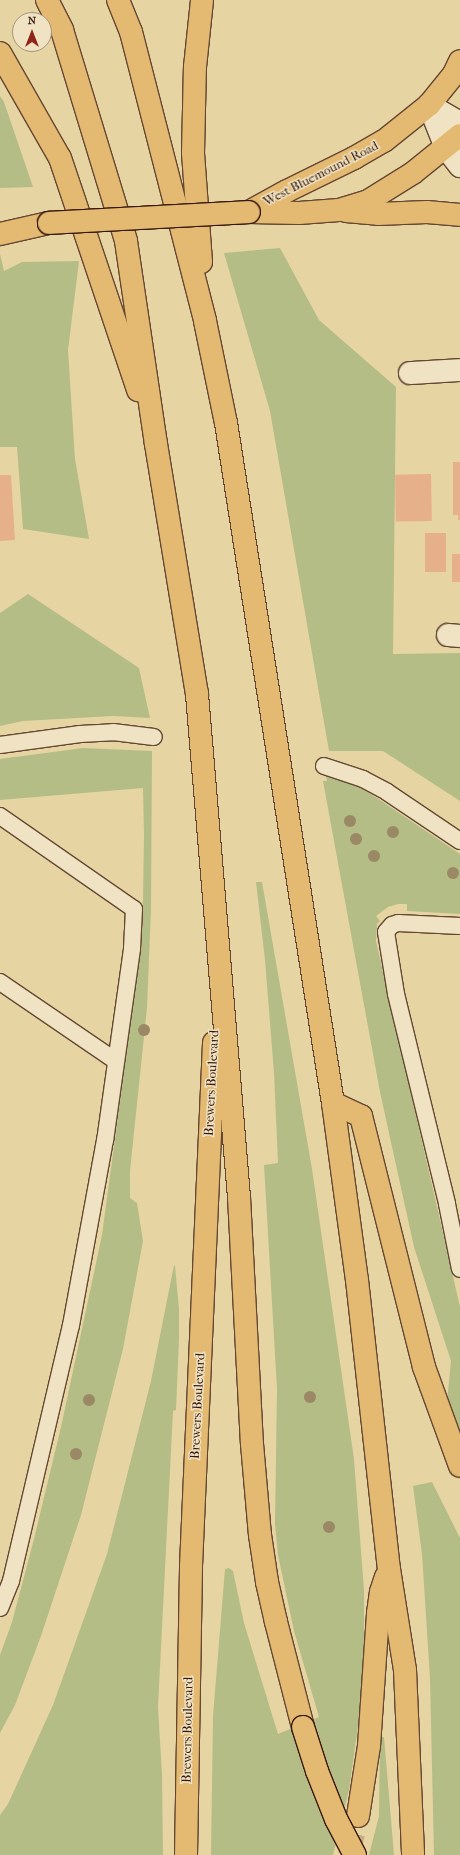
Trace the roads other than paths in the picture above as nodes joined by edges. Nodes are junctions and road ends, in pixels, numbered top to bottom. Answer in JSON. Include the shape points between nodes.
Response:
{"nodes":[{"id":1,"x":46,"y":0,"type":"edge"},
{"id":2,"x":118,"y":0,"type":"edge"},
{"id":3,"x":202,"y":0,"type":"edge"},
{"id":4,"x":0,"y":53,"type":"edge"},
{"id":5,"x":460,"y":61,"type":"edge"},
{"id":6,"x":429,"y":105,"type":"junction"},
{"id":7,"x":460,"y":123,"type":"edge"},
{"id":8,"x":453,"y":142,"type":"edge"},
{"id":9,"x":460,"y":166,"type":"edge"},
{"id":10,"x":339,"y":210,"type":"junction"},
{"id":11,"x":248,"y":212,"type":"junction"},
{"id":12,"x":460,"y":214,"type":"edge"},
{"id":13,"x":0,"y":220,"type":"edge"},
{"id":14,"x":49,"y":223,"type":"junction"},
{"id":15,"x":0,"y":234,"type":"edge"},
{"id":16,"x":205,"y":321,"type":"junction"},
{"id":17,"x":460,"y":370,"type":"edge"},
{"id":18,"x":410,"y":372,"type":"dead end"},
{"id":19,"x":156,"y":444,"type":"junction"},
{"id":20,"x":154,"y":737,"type":"dead end"},
{"id":21,"x":0,"y":745,"type":"edge"},
{"id":22,"x":324,"y":766,"type":"dead end"},
{"id":23,"x":0,"y":816,"type":"edge"},
{"id":24,"x":460,"y":841,"type":"edge"},
{"id":25,"x":460,"y":926,"type":"edge"},
{"id":26,"x":218,"y":958,"type":"junction"},
{"id":27,"x":0,"y":982,"type":"edge"},
{"id":28,"x":116,"y":1061,"type":"junction"},
{"id":29,"x":333,"y":1103,"type":"junction"},
{"id":30,"x":460,"y":1269,"type":"edge"},
{"id":31,"x":460,"y":1466,"type":"edge"},
{"id":32,"x":389,"y":1569,"type":"junction"},
{"id":33,"x":0,"y":1608,"type":"edge"},
{"id":34,"x":358,"y":1816,"type":"tunnel mouth"},
{"id":35,"x":186,"y":1855,"type":"edge"},
{"id":36,"x":355,"y":1855,"type":"edge"},
{"id":37,"x":413,"y":1855,"type":"edge"}],
"edges":[{"from":1,"to":19,"type":"main road","via":[[62,30],[126,241]]},
{"from":2,"to":16,"type":"main road","via":[[131,32]]},
{"from":3,"to":16,"type":"main road","via":[[195,67],[192,153]]},
{"from":4,"to":19,"type":"main road","via":[[60,158]]},
{"from":5,"to":6,"type":"main road","name":"West Bluemound Road","via":[[454,74]]},
{"from":6,"to":7,"type":"street"},
{"from":6,"to":8,"type":"street"},
{"from":6,"to":11,"type":"main road","name":"West Bluemound Road","via":[[384,141]]},
{"from":8,"to":9,"type":"street"},
{"from":8,"to":10,"type":"main road","name":"West Bluemound Road","via":[[394,186],[368,201]]},
{"from":10,"to":11,"type":"main road","name":"West Bluemound Road","via":[[299,213]]},
{"from":10,"to":12,"type":"main road","via":[[378,214]]},
{"from":11,"to":14,"type":"main road","name":"West Bluemound Road","bridge":true},
{"from":13,"to":14,"type":"main road","name":"West Bluemound Road"},
{"from":14,"to":15,"type":"main road","name":"West Bluemound Road"},
{"from":16,"to":29,"type":"main road","via":[[226,423]]},
{"from":17,"to":18,"type":"street"},
{"from":19,"to":26,"type":"main road","via":[[197,694]]},
{"from":20,"to":21,"type":"lane","via":[[113,732]]},
{"from":22,"to":24,"type":"lane","via":[[364,779]]},
{"from":23,"to":28,"type":"lane","via":[[134,910],[132,949]]},
{"from":25,"to":30,"type":"lane","via":[[398,922],[386,932],[396,994],[447,1204]]},
{"from":26,"to":35,"type":"main road","name":"Brewers Boulevard","via":[[190,1566]]},
{"from":26,"to":36,"type":"main road","bridge":true,"via":[[239,1197],[256,1488],[267,1582],[317,1772],[336,1819]]},
{"from":27,"to":28,"type":"lane"},
{"from":28,"to":33,"type":"lane","via":[[71,1325],[11,1581]]},
{"from":29,"to":31,"type":"main road","via":[[361,1116],[424,1367]]},
{"from":29,"to":32,"type":"main road","via":[[357,1280]]},
{"from":32,"to":34,"type":"main road","via":[[379,1606],[370,1739]]},
{"from":32,"to":37,"type":"main road","via":[[404,1670]]}]}
